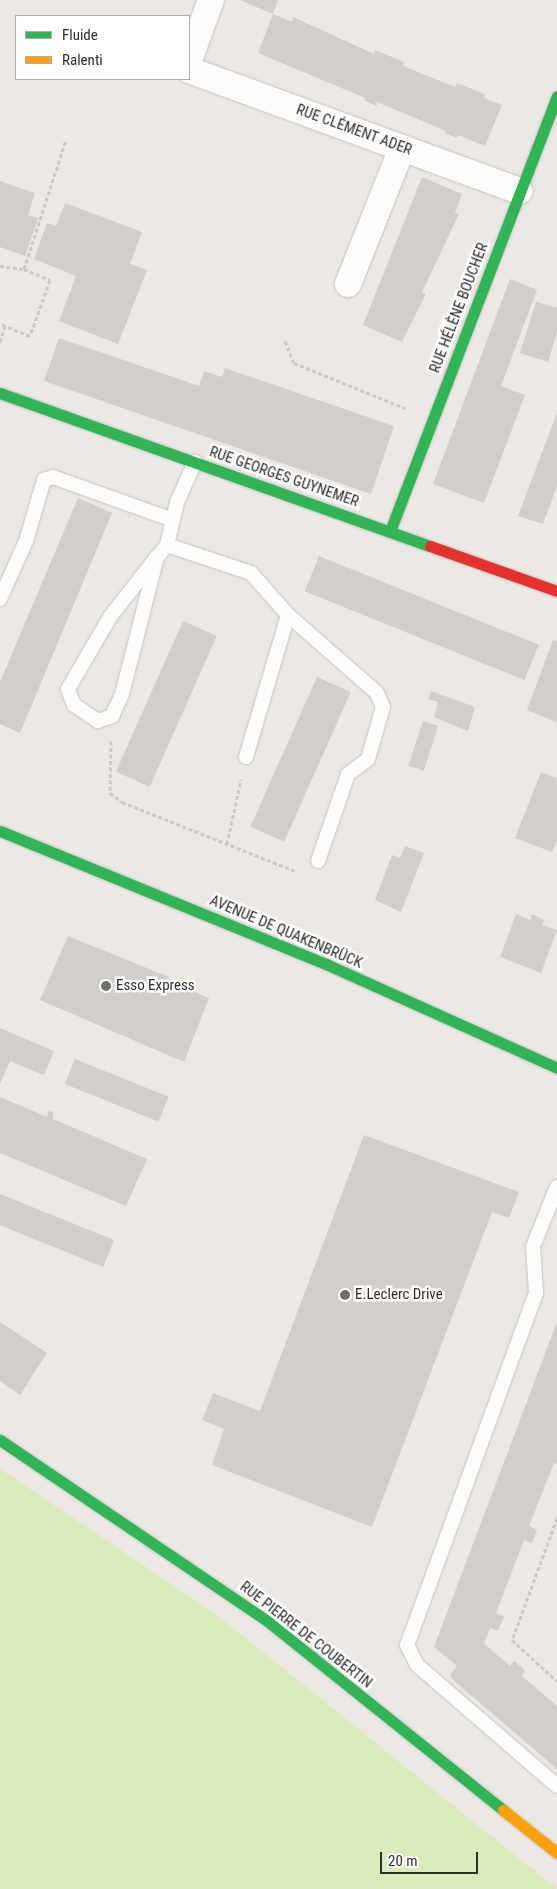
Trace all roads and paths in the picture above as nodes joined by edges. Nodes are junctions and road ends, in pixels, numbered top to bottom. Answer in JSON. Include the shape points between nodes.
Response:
{"nodes":[{"id":1,"x":211,"y":0,"type":"edge"},
{"id":2,"x":190,"y":57,"type":"edge"},
{"id":3,"x":190,"y":70,"type":"edge"},
{"id":4,"x":557,"y":96,"type":"edge"},
{"id":5,"x":66,"y":140,"type":"dead end"},
{"id":6,"x":402,"y":148,"type":"junction"},
{"id":7,"x":520,"y":191,"type":"junction"},
{"id":8,"x":0,"y":266,"type":"edge"},
{"id":9,"x":24,"y":269,"type":"junction"},
{"id":10,"x":348,"y":284,"type":"dead end"},
{"id":11,"x":0,"y":324,"type":"edge"},
{"id":12,"x":5,"y":326,"type":"junction"},
{"id":13,"x":285,"y":340,"type":"dead end"},
{"id":14,"x":0,"y":342,"type":"edge"},
{"id":15,"x":0,"y":393,"type":"edge"},
{"id":16,"x":432,"y":418,"type":"junction"},
{"id":17,"x":195,"y":462,"type":"junction"},
{"id":18,"x":173,"y":520,"type":"junction"},
{"id":19,"x":390,"y":531,"type":"junction"},
{"id":20,"x":167,"y":545,"type":"junction"},
{"id":21,"x":157,"y":558,"type":"junction"},
{"id":22,"x":557,"y":591,"type":"edge"},
{"id":23,"x":0,"y":600,"type":"edge"},
{"id":24,"x":288,"y":614,"type":"junction"},
{"id":25,"x":112,"y":716,"type":"junction"},
{"id":26,"x":246,"y":757,"type":"joint"},
{"id":27,"x":0,"y":832,"type":"edge"},
{"id":28,"x":227,"y":844,"type":"junction"},
{"id":29,"x":318,"y":861,"type":"joint"},
{"id":30,"x":557,"y":1068,"type":"edge"},
{"id":31,"x":557,"y":1187,"type":"edge"},
{"id":32,"x":0,"y":1440,"type":"edge"},
{"id":33,"x":557,"y":1518,"type":"edge"},
{"id":34,"x":557,"y":1681,"type":"edge"},
{"id":35,"x":557,"y":1786,"type":"edge"},
{"id":36,"x":557,"y":1853,"type":"edge"}],
"edges":[{"from":1,"to":2,"type":"street"},
{"from":3,"to":6,"type":"street","name":"RUE CLÉMENT ADER"},
{"from":4,"to":7,"type":"street","name":"RUE HÉLÈNE BOUCHER"},
{"from":5,"to":9,"type":"path"},
{"from":6,"to":7,"type":"street","name":"RUE CLÉMENT ADER"},
{"from":6,"to":10,"type":"street"},
{"from":7,"to":16,"type":"street","name":"RUE HÉLÈNE BOUCHER"},
{"from":8,"to":9,"type":"path"},
{"from":9,"to":12,"type":"path","via":[[50,280],[30,336]]},
{"from":11,"to":12,"type":"path"},
{"from":12,"to":14,"type":"path"},
{"from":13,"to":16,"type":"path","via":[[294,363]]},
{"from":15,"to":17,"type":"street","name":"RUE GEORGES GUYNEMER"},
{"from":16,"to":19,"type":"street","name":"RUE HÉLÈNE BOUCHER"},
{"from":17,"to":18,"type":"lane"},
{"from":17,"to":19,"type":"street","name":"RUE GEORGES GUYNEMER"},
{"from":18,"to":20,"type":"lane"},
{"from":18,"to":23,"type":"lane","via":[[53,477],[44,480],[26,541]]},
{"from":19,"to":22,"type":"street","name":"RUE GEORGES GUYNEMER"},
{"from":20,"to":21,"type":"lane"},
{"from":20,"to":24,"type":"lane","via":[[251,573]]},
{"from":21,"to":25,"type":"lane","via":[[122,694]]},
{"from":21,"to":25,"type":"lane","via":[[110,617],[68,689],[74,705],[98,721]]},
{"from":24,"to":26,"type":"lane"},
{"from":24,"to":29,"type":"lane","via":[[376,693],[382,707],[368,759],[348,774]]},
{"from":25,"to":28,"type":"path","via":[[110,793],[122,802]]},
{"from":26,"to":28,"type":"path"},
{"from":27,"to":30,"type":"street","name":"AVENUE DE QUAKENBRÜCK","via":[[326,964]]},
{"from":28,"to":29,"type":"path","via":[[302,874]]},
{"from":31,"to":35,"type":"lane","via":[[533,1246],[536,1293],[407,1645],[417,1665]]},
{"from":32,"to":36,"type":"street","name":"RUE PIERRE DE COUBERTIN","via":[[266,1620]]},
{"from":33,"to":34,"type":"path","via":[[512,1640]]}]}
